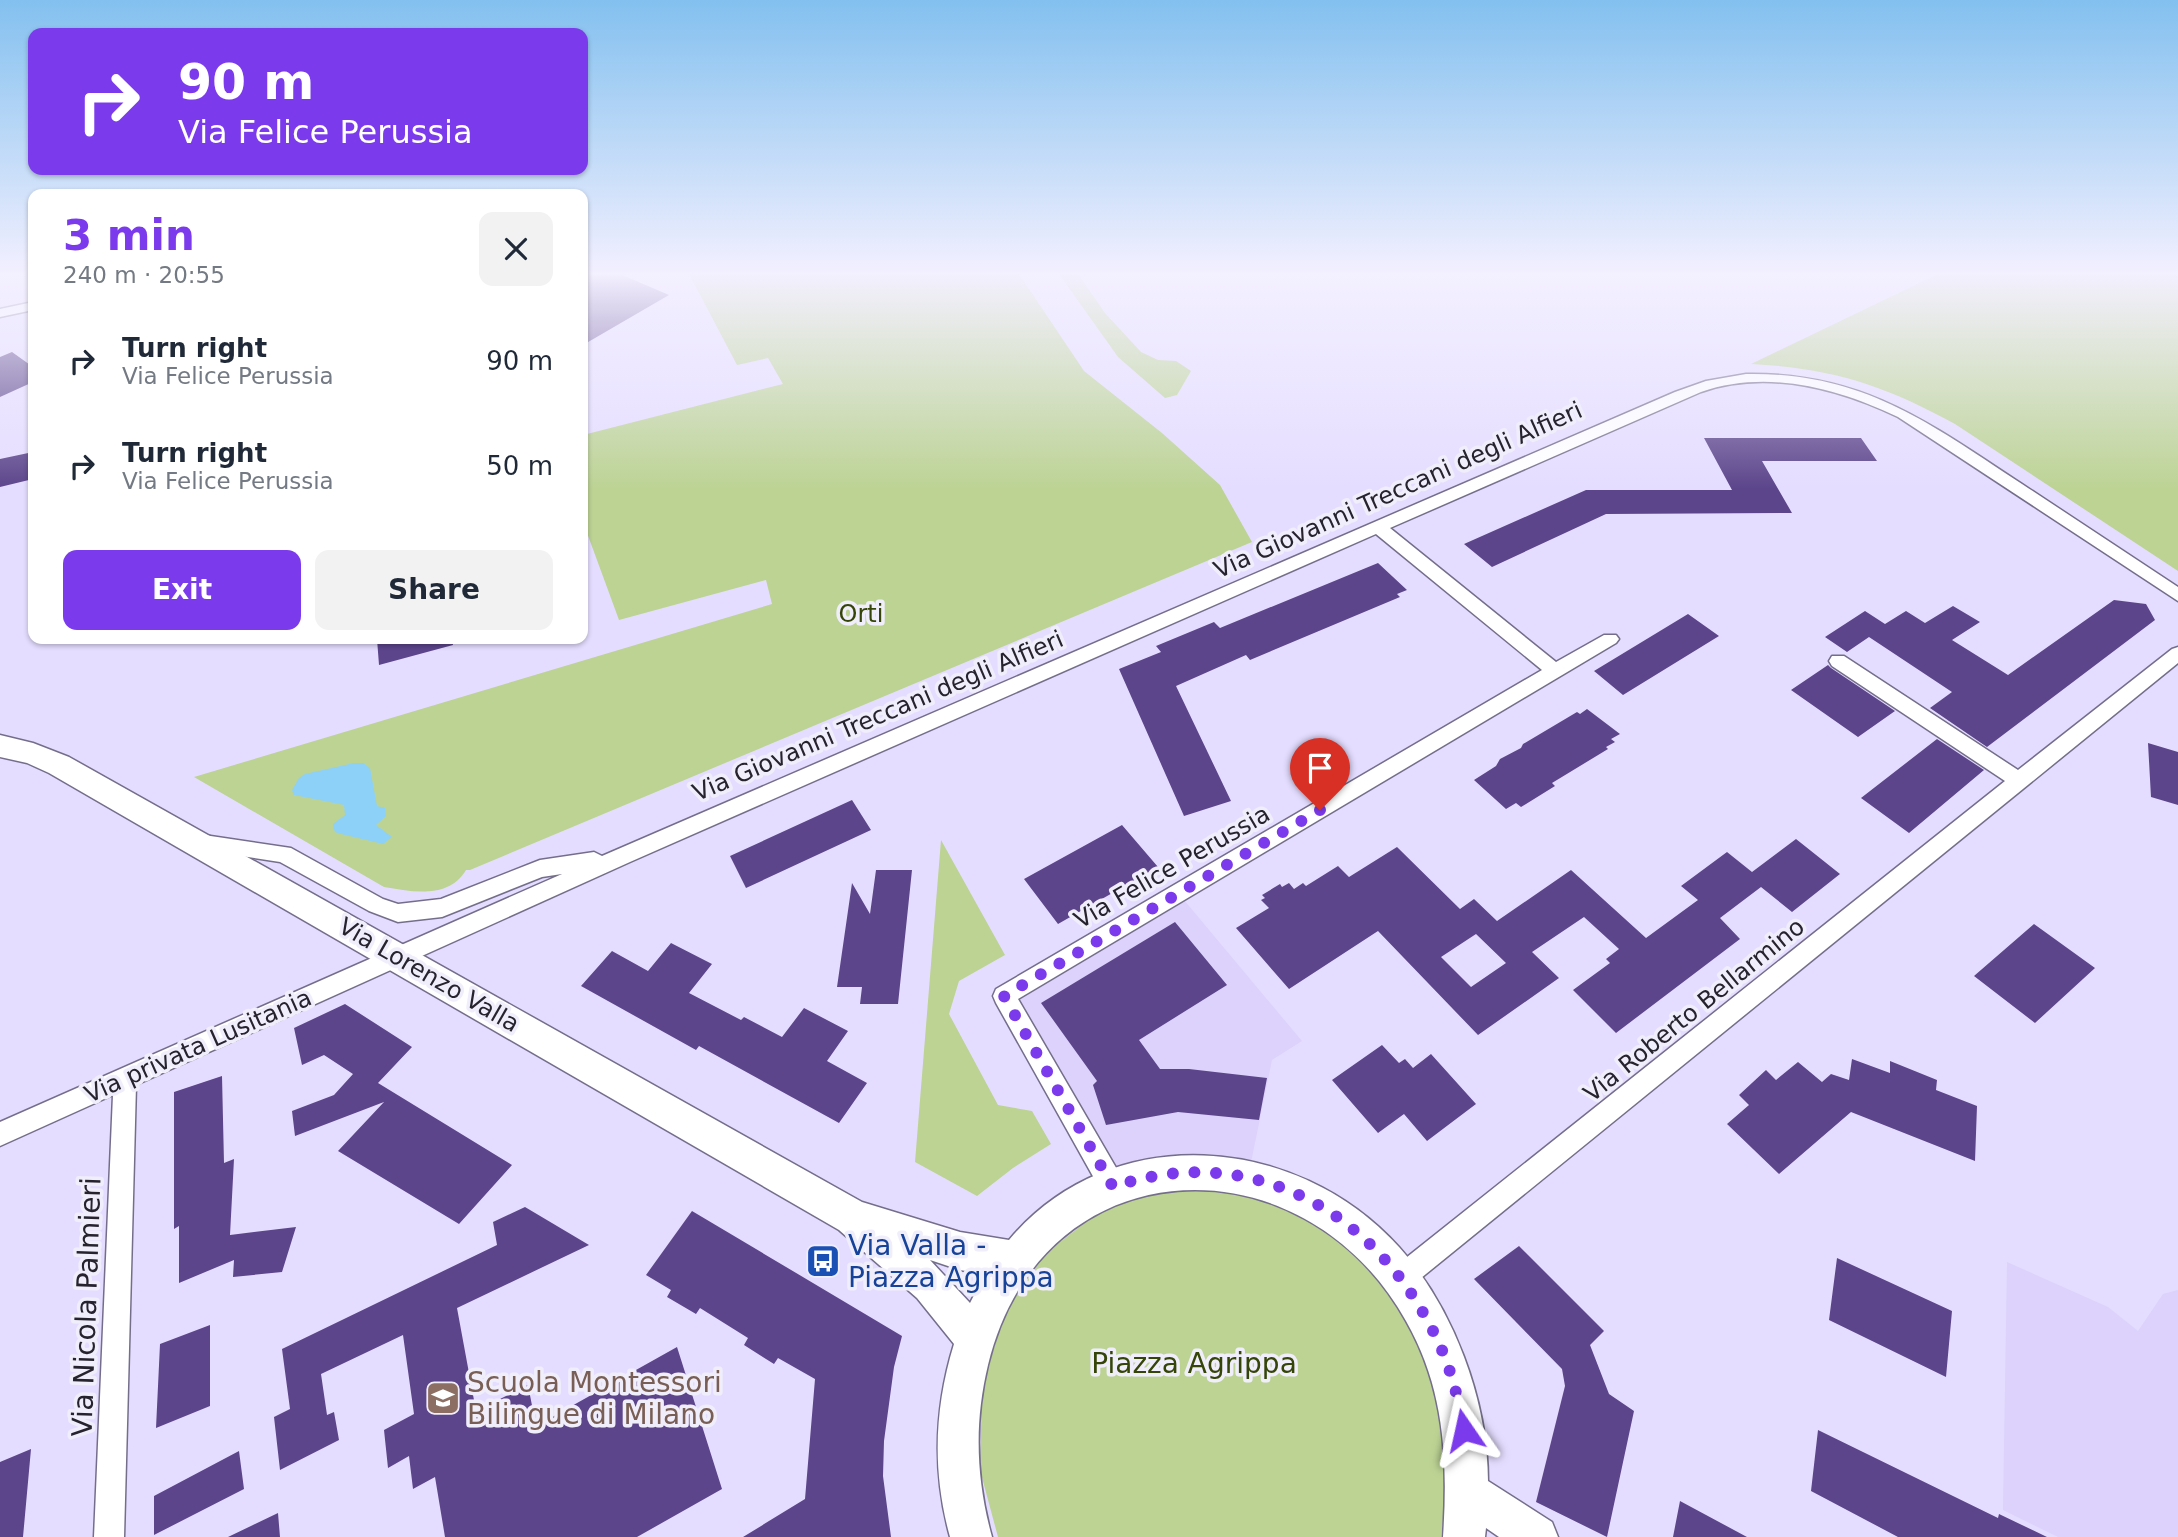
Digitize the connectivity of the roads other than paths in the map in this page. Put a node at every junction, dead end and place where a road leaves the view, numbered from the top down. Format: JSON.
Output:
{"nodes":[{"id":1,"x":1378,"y":527,"type":"junction"},
{"id":2,"x":2178,"y":595,"type":"edge"},
{"id":3,"x":1610,"y":639,"type":"dead end"},
{"id":4,"x":2178,"y":653,"type":"edge"},
{"id":5,"x":1838,"y":660,"type":"dead end"},
{"id":6,"x":1555,"y":671,"type":"junction"},
{"id":7,"x":0,"y":747,"type":"edge"},
{"id":8,"x":2021,"y":782,"type":"junction"},
{"id":9,"x":193,"y":841,"type":"junction"},
{"id":10,"x":623,"y":856,"type":"junction"},
{"id":11,"x":396,"y":957,"type":"junction"},
{"id":12,"x":125,"y":1079,"type":"junction"},
{"id":13,"x":0,"y":1134,"type":"edge"},
{"id":14,"x":1113,"y":1187,"type":"junction"},
{"id":15,"x":852,"y":1217,"type":"junction"},
{"id":16,"x":1016,"y":1260,"type":"junction"},
{"id":17,"x":1401,"y":1278,"type":"junction"},
{"id":18,"x":974,"y":1338,"type":"junction"},
{"id":19,"x":961,"y":1490,"type":"junction"},
{"id":20,"x":1467,"y":1492,"type":"junction"},
{"id":21,"x":109,"y":1537,"type":"edge"},
{"id":22,"x":954,"y":1537,"type":"edge"},
{"id":23,"x":971,"y":1537,"type":"edge"},
{"id":24,"x":1464,"y":1537,"type":"edge"},
{"id":25,"x":1537,"y":1537,"type":"edge"}],
"edges":[{"from":1,"to":2,"type":"street","name":"Via Giovanni Treccani degli Alfieri"},
{"from":1,"to":6,"type":"street"},
{"from":1,"to":10,"type":"street","name":"Via Giovanni Treccani degli Alfieri"},
{"from":3,"to":6,"type":"street","name":"Via Felice Perussia"},
{"from":4,"to":8,"type":"street","name":"Via Roberto Bellarmino"},
{"from":5,"to":8,"type":"street"},
{"from":6,"to":14,"type":"street","name":"Via Felice Perussia"},
{"from":7,"to":9,"type":"main road","name":"Via Lorenzo Valla"},
{"from":8,"to":17,"type":"street","name":"Via Roberto Bellarmino"},
{"from":9,"to":10,"type":"street","name":"Via Giovanni Treccani degli Alfieri"},
{"from":9,"to":11,"type":"main road","name":"Via Lorenzo Valla"},
{"from":10,"to":11,"type":"street","name":"Via Giovanni Treccani degli Alfieri"},
{"from":11,"to":12,"type":"street","name":"Via privata Lusitania"},
{"from":11,"to":15,"type":"main road","name":"Via Lorenzo Valla"},
{"from":12,"to":13,"type":"street","name":"Via privata Lusitania"},
{"from":12,"to":21,"type":"street","name":"Via Nicola Palmieri"},
{"from":14,"to":16,"type":"main road"},
{"from":14,"to":17,"type":"main road"},
{"from":15,"to":16,"type":"main road","name":"Via Lorenzo Valla"},
{"from":15,"to":18,"type":"main road","name":"Via Lorenzo Valla"},
{"from":16,"to":18,"type":"main road"},
{"from":17,"to":20,"type":"main road"},
{"from":18,"to":19,"type":"main road"},
{"from":19,"to":22,"type":"street"},
{"from":19,"to":23,"type":"main road"},
{"from":20,"to":24,"type":"main road"},
{"from":20,"to":25,"type":"main road"}]}
